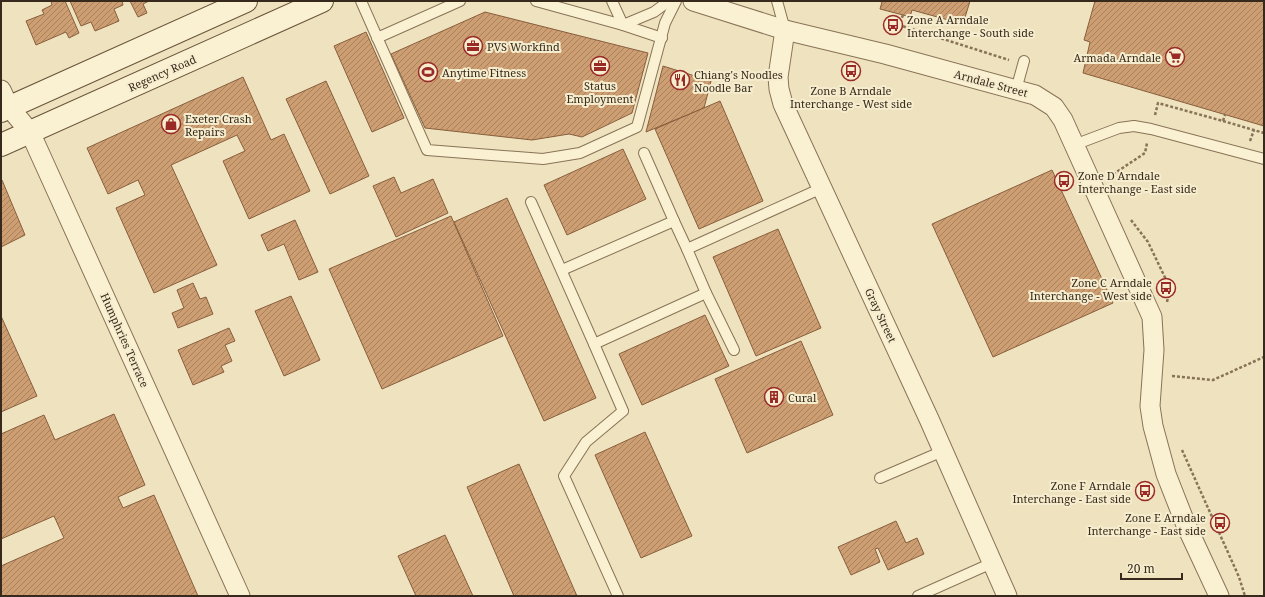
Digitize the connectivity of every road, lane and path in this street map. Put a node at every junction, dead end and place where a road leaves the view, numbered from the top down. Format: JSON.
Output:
{"nodes":[{"id":1,"x":246,"y":1,"type":"edge"},
{"id":2,"x":322,"y":1,"type":"edge"},
{"id":3,"x":361,"y":1,"type":"edge"},
{"id":4,"x":460,"y":1,"type":"edge"},
{"id":5,"x":536,"y":1,"type":"edge"},
{"id":6,"x":612,"y":1,"type":"edge"},
{"id":7,"x":669,"y":1,"type":"edge"},
{"id":8,"x":676,"y":1,"type":"edge"},
{"id":9,"x":693,"y":1,"type":"edge"},
{"id":10,"x":777,"y":1,"type":"edge"},
{"id":11,"x":903,"y":15,"type":"dead end"},
{"id":12,"x":623,"y":25,"type":"junction"},
{"id":13,"x":786,"y":30,"type":"junction"},
{"id":14,"x":377,"y":38,"type":"junction"},
{"id":15,"x":662,"y":38,"type":"junction"},
{"id":16,"x":1023,"y":63,"type":"joint"},
{"id":17,"x":1016,"y":90,"type":"junction"},
{"id":18,"x":4,"y":103,"type":"edge"},
{"id":19,"x":1225,"y":115,"type":"dead end"},
{"id":20,"x":1223,"y":121,"type":"junction"},
{"id":21,"x":1151,"y":129,"type":"junction"},
{"id":22,"x":30,"y":132,"type":"junction"},
{"id":23,"x":1264,"y":133,"type":"edge"},
{"id":24,"x":1,"y":145,"type":"edge"},
{"id":25,"x":1074,"y":145,"type":"junction"},
{"id":26,"x":644,"y":153,"type":"dead end"},
{"id":27,"x":1264,"y":159,"type":"edge"},
{"id":28,"x":822,"y":188,"type":"junction"},
{"id":29,"x":531,"y":202,"type":"dead end"},
{"id":30,"x":674,"y":221,"type":"junction"},
{"id":31,"x":687,"y":249,"type":"junction"},
{"id":32,"x":562,"y":270,"type":"junction"},
{"id":33,"x":706,"y":293,"type":"junction"},
{"id":34,"x":594,"y":344,"type":"junction"},
{"id":35,"x":734,"y":350,"type":"dead end"},
{"id":36,"x":1264,"y":357,"type":"edge"},
{"id":37,"x":1152,"y":374,"type":"junction"},
{"id":38,"x":943,"y":451,"type":"junction"},
{"id":39,"x":880,"y":478,"type":"dead end"},
{"id":40,"x":992,"y":563,"type":"junction"},
{"id":41,"x":1217,"y":592,"type":"edge"},
{"id":42,"x":240,"y":596,"type":"edge"},
{"id":43,"x":618,"y":596,"type":"edge"},
{"id":44,"x":918,"y":596,"type":"edge"},
{"id":45,"x":1007,"y":596,"type":"edge"}],
"edges":[{"from":1,"to":18,"type":"main road"},
{"from":2,"to":22,"type":"main road","name":"Regency Road"},
{"from":3,"to":14,"type":"lane"},
{"from":4,"to":14,"type":"lane"},
{"from":5,"to":12,"type":"lane"},
{"from":6,"to":12,"type":"lane"},
{"from":7,"to":12,"type":"lane"},
{"from":8,"to":15,"type":"lane"},
{"from":9,"to":13,"type":"street","name":"Arndale Street"},
{"from":10,"to":13,"type":"lane"},
{"from":11,"to":16,"type":"path"},
{"from":12,"to":15,"type":"lane"},
{"from":13,"to":17,"type":"street","name":"Arndale Street"},
{"from":13,"to":28,"type":"street","name":"Gray Street"},
{"from":14,"to":15,"type":"lane"},
{"from":16,"to":17,"type":"lane"},
{"from":17,"to":25,"type":"street","name":"Arndale Street"},
{"from":18,"to":22,"type":"street","name":"Humphries Terrace"},
{"from":19,"to":20,"type":"path"},
{"from":20,"to":21,"type":"path"},
{"from":20,"to":23,"type":"path"},
{"from":21,"to":25,"type":"lane"},
{"from":21,"to":27,"type":"lane"},
{"from":22,"to":24,"type":"main road","name":"Regency Road"},
{"from":22,"to":42,"type":"street","name":"Humphries Terrace"},
{"from":25,"to":37,"type":"street","name":"Arndale Street"},
{"from":26,"to":30,"type":"lane"},
{"from":28,"to":31,"type":"lane"},
{"from":28,"to":38,"type":"street","name":"Gray Street"},
{"from":29,"to":32,"type":"lane"},
{"from":30,"to":31,"type":"lane"},
{"from":30,"to":32,"type":"lane"},
{"from":31,"to":33,"type":"lane"},
{"from":32,"to":34,"type":"lane"},
{"from":33,"to":34,"type":"lane"},
{"from":33,"to":35,"type":"lane"},
{"from":34,"to":43,"type":"lane"},
{"from":36,"to":37,"type":"path"},
{"from":37,"to":41,"type":"street","name":"Arndale Street"},
{"from":38,"to":39,"type":"lane"},
{"from":38,"to":40,"type":"street","name":"Gray Street"},
{"from":40,"to":44,"type":"lane"},
{"from":40,"to":45,"type":"street","name":"Gray Street"}]}
